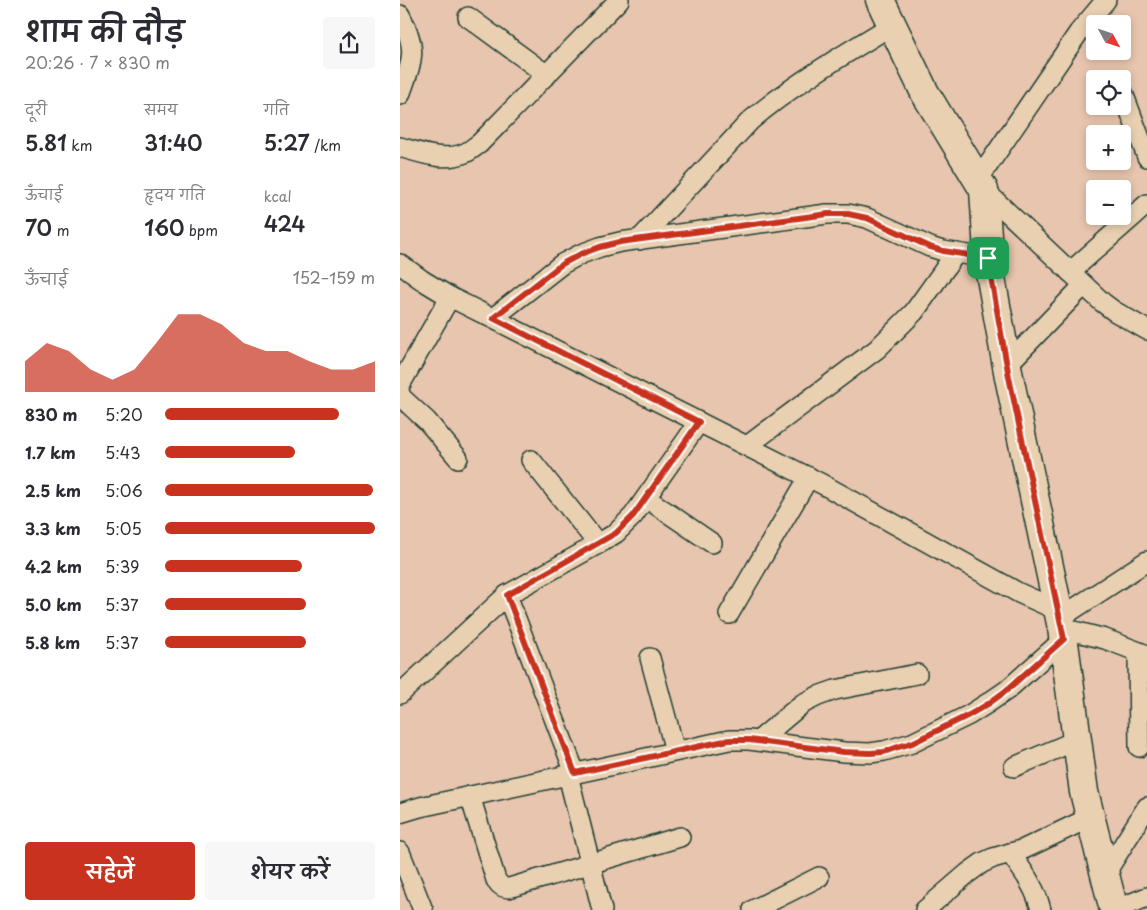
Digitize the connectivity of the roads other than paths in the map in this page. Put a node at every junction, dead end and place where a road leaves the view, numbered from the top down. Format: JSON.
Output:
{"nodes":[{"id":1,"x":619,"y":0,"type":"edge"},
{"id":2,"x":880,"y":0,"type":"edge"},
{"id":3,"x":1106,"y":0,"type":"edge"},
{"id":4,"x":400,"y":14,"type":"edge"},
{"id":5,"x":468,"y":17,"type":"dead end"},
{"id":6,"x":892,"y":25,"type":"junction"},
{"id":7,"x":547,"y":75,"type":"junction"},
{"id":8,"x":400,"y":95,"type":"edge"},
{"id":9,"x":1131,"y":114,"type":"edge"},
{"id":10,"x":400,"y":147,"type":"edge"},
{"id":11,"x":1147,"y":157,"type":"edge"},
{"id":12,"x":981,"y":185,"type":"junction"},
{"id":13,"x":1147,"y":204,"type":"edge"},
{"id":14,"x":639,"y":240,"type":"junction"},
{"id":15,"x":956,"y":253,"type":"junction"},
{"id":16,"x":988,"y":258,"type":"junction"},
{"id":17,"x":400,"y":264,"type":"edge"},
{"id":18,"x":1070,"y":272,"type":"junction"},
{"id":19,"x":1084,"y":285,"type":"junction"},
{"id":20,"x":450,"y":297,"type":"junction"},
{"id":21,"x":493,"y":318,"type":"junction"},
{"id":22,"x":1147,"y":330,"type":"edge"},
{"id":23,"x":1007,"y":365,"type":"junction"},
{"id":24,"x":400,"y":384,"type":"edge"},
{"id":25,"x":400,"y":394,"type":"edge"},
{"id":26,"x":699,"y":422,"type":"junction"},
{"id":27,"x":747,"y":446,"type":"junction"},
{"id":28,"x":458,"y":458,"type":"dead end"},
{"id":29,"x":531,"y":460,"type":"dead end"},
{"id":30,"x":808,"y":477,"type":"junction"},
{"id":31,"x":646,"y":498,"type":"junction"},
{"id":32,"x":712,"y":543,"type":"dead end"},
{"id":33,"x":598,"y":544,"type":"junction"},
{"id":34,"x":1147,"y":561,"type":"edge"},
{"id":35,"x":507,"y":595,"type":"junction"},
{"id":36,"x":729,"y":614,"type":"dead end"},
{"id":37,"x":1061,"y":624,"type":"junction"},
{"id":38,"x":1142,"y":653,"type":"edge"},
{"id":39,"x":650,"y":658,"type":"dead end"},
{"id":40,"x":917,"y":674,"type":"dead end"},
{"id":41,"x":400,"y":694,"type":"edge"},
{"id":42,"x":1077,"y":740,"type":"junction"},
{"id":43,"x":758,"y":741,"type":"junction"},
{"id":44,"x":1139,"y":747,"type":"dead end"},
{"id":45,"x":675,"y":751,"type":"junction"},
{"id":46,"x":1014,"y":767,"type":"dead end"},
{"id":47,"x":572,"y":774,"type":"junction"},
{"id":48,"x":470,"y":796,"type":"junction"},
{"id":49,"x":1147,"y":807,"type":"edge"},
{"id":50,"x":400,"y":812,"type":"edge"},
{"id":51,"x":1090,"y":817,"type":"junction"},
{"id":52,"x":680,"y":837,"type":"dead end"},
{"id":53,"x":400,"y":852,"type":"edge"},
{"id":54,"x":1010,"y":853,"type":"junction"},
{"id":55,"x":591,"y":865,"type":"junction"},
{"id":56,"x":1105,"y":874,"type":"junction"},
{"id":57,"x":819,"y":877,"type":"dead end"},
{"id":58,"x":1147,"y":897,"type":"edge"},
{"id":59,"x":942,"y":903,"type":"edge"},
{"id":60,"x":423,"y":910,"type":"edge"},
{"id":61,"x":602,"y":910,"type":"edge"},
{"id":62,"x":753,"y":910,"type":"edge"},
{"id":63,"x":925,"y":910,"type":"edge"},
{"id":64,"x":1041,"y":910,"type":"edge"},
{"id":65,"x":1114,"y":910,"type":"edge"}],
"edges":[{"from":1,"to":7,"type":"street"},
{"from":2,"to":6,"type":"main road"},
{"from":3,"to":12,"type":"street"},
{"from":4,"to":8,"type":"street"},
{"from":5,"to":7,"type":"street"},
{"from":6,"to":12,"type":"main road"},
{"from":6,"to":14,"type":"street"},
{"from":7,"to":10,"type":"street"},
{"from":9,"to":11,"type":"street"},
{"from":12,"to":16,"type":"main road"},
{"from":12,"to":18,"type":"street"},
{"from":13,"to":18,"type":"street"},
{"from":14,"to":15,"type":"street"},
{"from":14,"to":21,"type":"street"},
{"from":15,"to":16,"type":"street"},
{"from":15,"to":27,"type":"street"},
{"from":16,"to":23,"type":"main road"},
{"from":17,"to":20,"type":"street"},
{"from":18,"to":19,"type":"street"},
{"from":19,"to":22,"type":"street"},
{"from":19,"to":23,"type":"street"},
{"from":20,"to":21,"type":"street"},
{"from":20,"to":24,"type":"street"},
{"from":21,"to":26,"type":"street"},
{"from":23,"to":37,"type":"main road"},
{"from":25,"to":28,"type":"street"},
{"from":26,"to":27,"type":"street"},
{"from":26,"to":31,"type":"street"},
{"from":27,"to":30,"type":"street"},
{"from":29,"to":33,"type":"street"},
{"from":30,"to":36,"type":"street"},
{"from":30,"to":37,"type":"street"},
{"from":31,"to":32,"type":"street"},
{"from":31,"to":33,"type":"street"},
{"from":33,"to":35,"type":"street"},
{"from":34,"to":37,"type":"street"},
{"from":35,"to":41,"type":"street"},
{"from":35,"to":47,"type":"street"},
{"from":37,"to":38,"type":"street"},
{"from":37,"to":42,"type":"main road"},
{"from":37,"to":43,"type":"street"},
{"from":38,"to":44,"type":"street"},
{"from":39,"to":45,"type":"street"},
{"from":40,"to":43,"type":"street"},
{"from":42,"to":46,"type":"street"},
{"from":42,"to":51,"type":"main road"},
{"from":43,"to":45,"type":"street"},
{"from":45,"to":47,"type":"street"},
{"from":47,"to":48,"type":"street"},
{"from":47,"to":55,"type":"street"},
{"from":48,"to":50,"type":"street"},
{"from":48,"to":55,"type":"street"},
{"from":49,"to":56,"type":"street"},
{"from":51,"to":54,"type":"street"},
{"from":51,"to":56,"type":"main road"},
{"from":52,"to":55,"type":"street"},
{"from":53,"to":60,"type":"street"},
{"from":54,"to":59,"type":"street"},
{"from":54,"to":64,"type":"street"},
{"from":55,"to":61,"type":"street"},
{"from":56,"to":65,"type":"main road"},
{"from":57,"to":62,"type":"street"},
{"from":58,"to":65,"type":"street"},
{"from":59,"to":63,"type":"street"}]}
